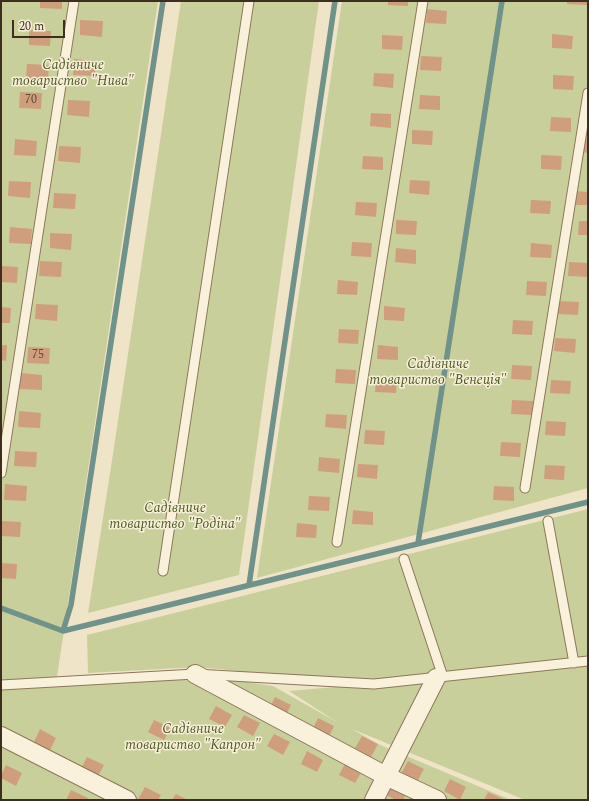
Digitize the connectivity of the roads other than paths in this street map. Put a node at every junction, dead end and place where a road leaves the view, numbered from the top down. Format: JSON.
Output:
{"nodes":[{"id":1,"x":74,"y":1,"type":"edge"},
{"id":2,"x":249,"y":1,"type":"edge"},
{"id":3,"x":423,"y":1,"type":"edge"},
{"id":4,"x":588,"y":94,"type":"edge"},
{"id":5,"x":1,"y":473,"type":"edge"},
{"id":6,"x":525,"y":488,"type":"dead end"},
{"id":7,"x":548,"y":521,"type":"dead end"},
{"id":8,"x":337,"y":542,"type":"dead end"},
{"id":9,"x":404,"y":559,"type":"dead end"},
{"id":10,"x":163,"y":571,"type":"dead end"},
{"id":11,"x":588,"y":661,"type":"edge"},
{"id":12,"x":574,"y":663,"type":"junction"},
{"id":13,"x":195,"y":674,"type":"junction"},
{"id":14,"x":440,"y":678,"type":"junction"},
{"id":15,"x":1,"y":685,"type":"edge"},
{"id":16,"x":1,"y":736,"type":"edge"},
{"id":17,"x":386,"y":776,"type":"junction"},
{"id":18,"x":127,"y":800,"type":"edge"},
{"id":19,"x":374,"y":800,"type":"edge"},
{"id":20,"x":437,"y":800,"type":"edge"}],
"edges":[{"from":1,"to":5,"type":"lane"},
{"from":2,"to":10,"type":"lane"},
{"from":3,"to":8,"type":"lane"},
{"from":4,"to":6,"type":"lane"},
{"from":7,"to":12,"type":"lane"},
{"from":9,"to":14,"type":"lane"},
{"from":11,"to":12,"type":"lane"},
{"from":12,"to":14,"type":"lane"},
{"from":13,"to":14,"type":"lane"},
{"from":13,"to":15,"type":"lane"},
{"from":13,"to":17,"type":"street"},
{"from":14,"to":17,"type":"street"},
{"from":16,"to":18,"type":"street"},
{"from":17,"to":19,"type":"street"},
{"from":17,"to":20,"type":"street"}]}
